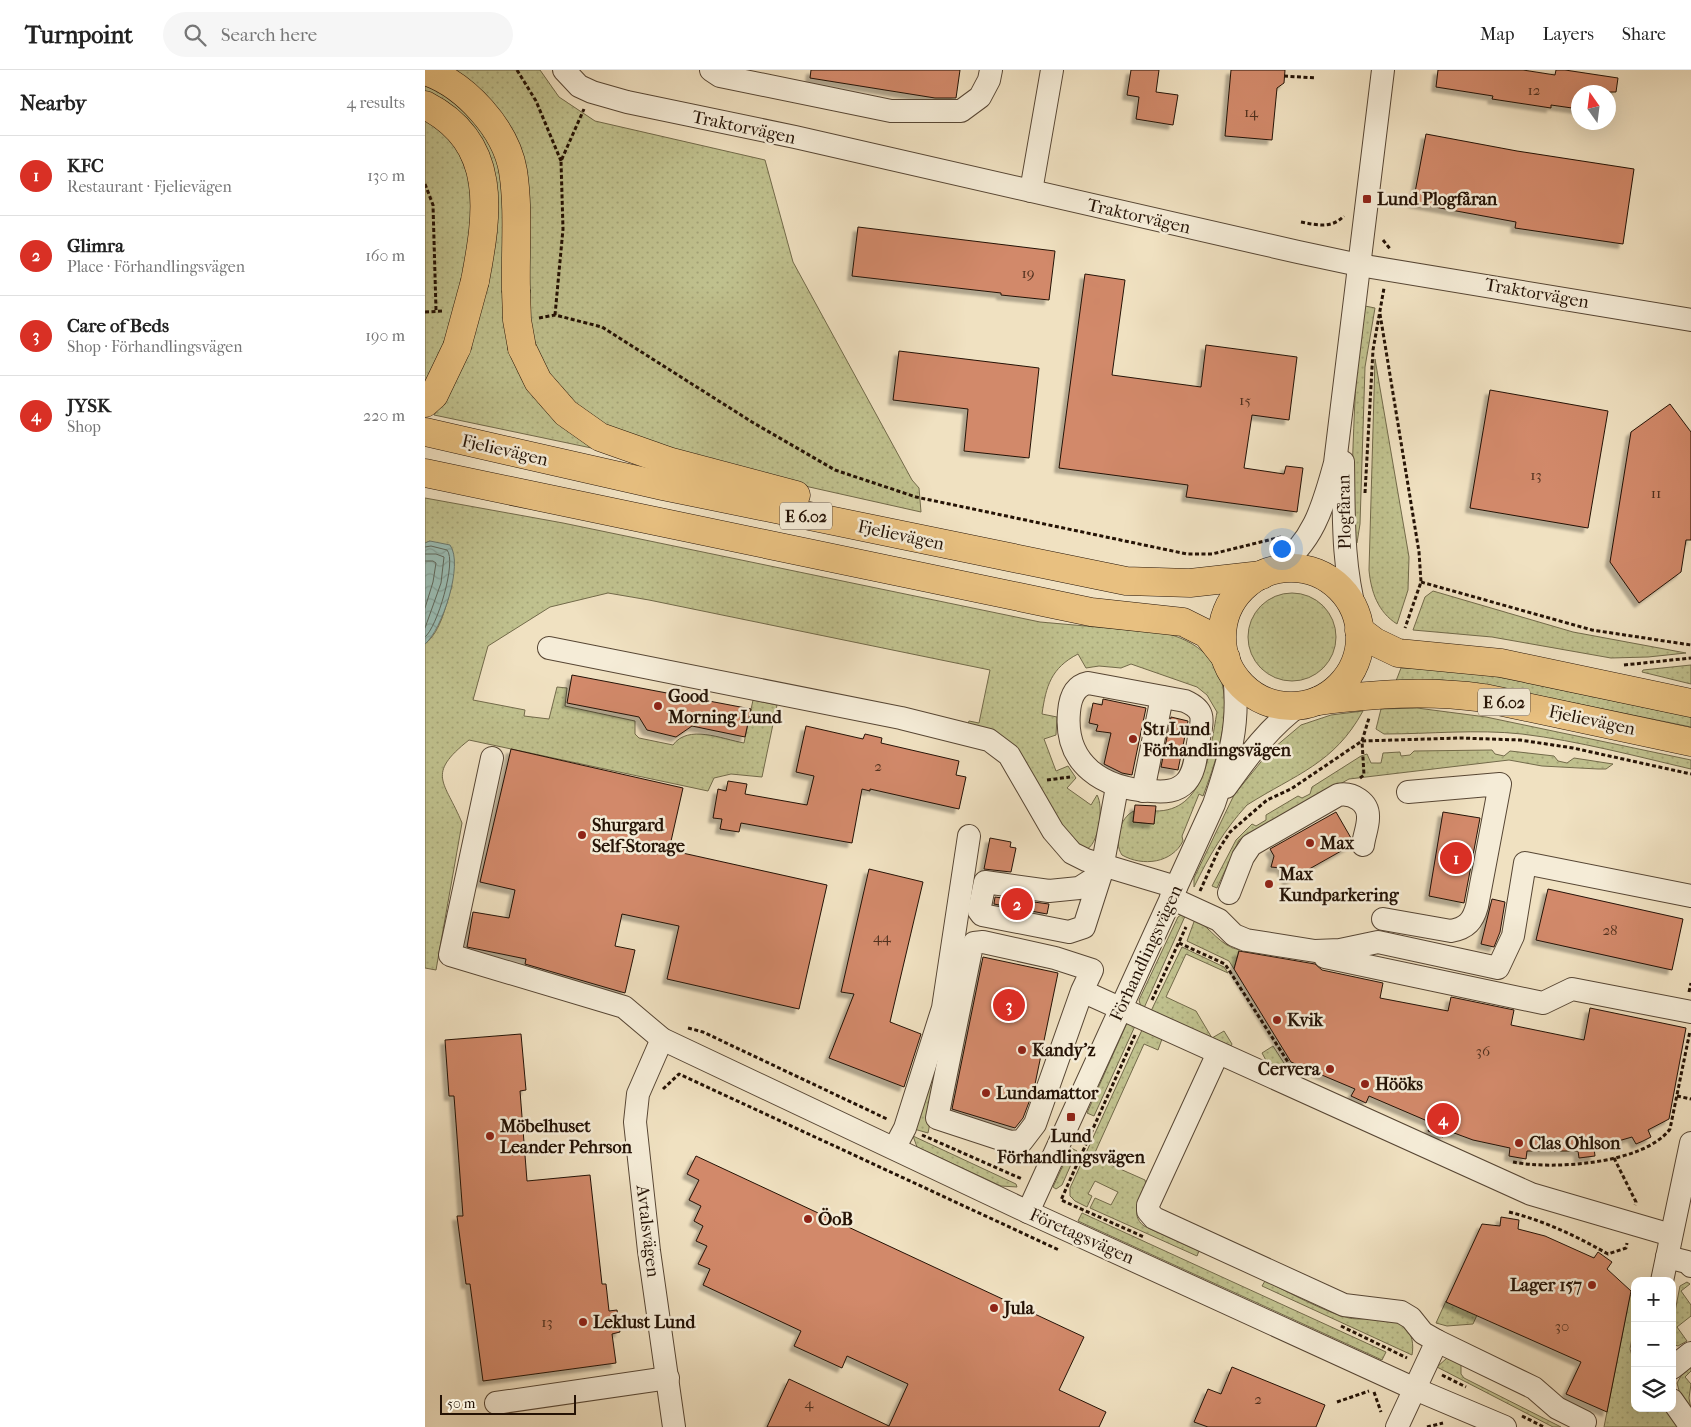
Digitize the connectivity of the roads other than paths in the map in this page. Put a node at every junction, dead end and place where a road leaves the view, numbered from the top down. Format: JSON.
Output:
{"nodes":[{"id":1,"x":564,"y":70,"type":"edge"},
{"id":2,"x":711,"y":70,"type":"edge"},
{"id":3,"x":991,"y":70,"type":"edge"},
{"id":4,"x":1052,"y":70,"type":"edge"},
{"id":5,"x":1383,"y":70,"type":"edge"},
{"id":6,"x":425,"y":71,"type":"edge"},
{"id":7,"x":771,"y":79,"type":"edge"},
{"id":8,"x":425,"y":105,"type":"edge"},
{"id":9,"x":1031,"y":191,"type":"junction"},
{"id":10,"x":1359,"y":265,"type":"junction"},
{"id":11,"x":1691,"y":320,"type":"edge"},
{"id":12,"x":425,"y":403,"type":"edge"},
{"id":13,"x":1343,"y":408,"type":"junction"},
{"id":14,"x":425,"y":432,"type":"edge"},
{"id":15,"x":425,"y":473,"type":"edge"},
{"id":16,"x":1015,"y":560,"type":"junction"},
{"id":17,"x":1268,"y":572,"type":"junction"},
{"id":18,"x":1358,"y":622,"type":"junction"},
{"id":19,"x":549,"y":648,"type":"dead end"},
{"id":20,"x":1230,"y":666,"type":"junction"},
{"id":21,"x":1162,"y":697,"type":"junction"},
{"id":22,"x":1308,"y":703,"type":"junction"},
{"id":23,"x":1691,"y":703,"type":"edge"},
{"id":24,"x":1691,"y":742,"type":"edge"},
{"id":25,"x":492,"y":758,"type":"dead end"},
{"id":26,"x":1117,"y":787,"type":"junction"},
{"id":27,"x":1143,"y":791,"type":"junction"},
{"id":28,"x":1408,"y":792,"type":"dead end"},
{"id":29,"x":1214,"y":804,"type":"junction"},
{"id":30,"x":969,"y":836,"type":"dead end"},
{"id":31,"x":1363,"y":845,"type":"dead end"},
{"id":32,"x":1102,"y":869,"type":"junction"},
{"id":33,"x":1173,"y":893,"type":"junction"},
{"id":34,"x":1229,"y":893,"type":"dead end"},
{"id":35,"x":1691,"y":896,"type":"edge"},
{"id":36,"x":1383,"y":919,"type":"dead end"},
{"id":37,"x":1315,"y":951,"type":"junction"},
{"id":38,"x":1082,"y":991,"type":"junction"},
{"id":39,"x":1121,"y":1008,"type":"junction"},
{"id":40,"x":1690,"y":1019,"type":"edge"},
{"id":41,"x":662,"y":1039,"type":"junction"},
{"id":42,"x":1218,"y":1053,"type":"junction"},
{"id":43,"x":900,"y":1138,"type":"junction"},
{"id":44,"x":1691,"y":1143,"type":"edge"},
{"id":45,"x":1028,"y":1212,"type":"junction"},
{"id":46,"x":1671,"y":1235,"type":"junction"},
{"id":47,"x":1667,"y":1257,"type":"junction"},
{"id":48,"x":1691,"y":1266,"type":"edge"},
{"id":49,"x":1663,"y":1277,"type":"edge"},
{"id":50,"x":1437,"y":1341,"type":"junction"},
{"id":51,"x":1691,"y":1353,"type":"edge"},
{"id":52,"x":1673,"y":1367,"type":"edge"},
{"id":53,"x":668,"y":1378,"type":"junction"},
{"id":54,"x":1415,"y":1388,"type":"junction"},
{"id":55,"x":496,"y":1403,"type":"dead end"},
{"id":56,"x":1676,"y":1405,"type":"edge"},
{"id":57,"x":1512,"y":1420,"type":"edge"},
{"id":58,"x":1690,"y":1424,"type":"edge"},
{"id":59,"x":674,"y":1427,"type":"edge"},
{"id":60,"x":1397,"y":1427,"type":"edge"},
{"id":61,"x":1583,"y":1427,"type":"edge"}],
"edges":[{"from":1,"to":9,"type":"street","name":"Traktorvägen"},
{"from":2,"to":7,"type":"street"},
{"from":3,"to":7,"type":"street"},
{"from":4,"to":9,"type":"street"},
{"from":5,"to":10,"type":"street","name":"Plogfåran"},
{"from":6,"to":16,"type":"main road","bridge":true},
{"from":8,"to":12,"type":"main road","bridge":true},
{"from":9,"to":10,"type":"street","name":"Traktorvägen"},
{"from":10,"to":11,"type":"street","name":"Traktorvägen"},
{"from":10,"to":13,"type":"street","name":"Plogfåran"},
{"from":13,"to":17,"type":"street","name":"Plogfåran"},
{"from":13,"to":18,"type":"street","name":"Plogfåran"},
{"from":14,"to":16,"type":"main road","name":"Fjelievägen","number":"E 6.02"},
{"from":15,"to":20,"type":"main road","name":"Fjelievägen","number":"E 6.02"},
{"from":16,"to":17,"type":"main road","name":"Fjelievägen","number":"E 6.02"},
{"from":17,"to":18,"type":"main road","name":"Fjelievägen"},
{"from":17,"to":20,"type":"main road"},
{"from":18,"to":22,"type":"main road"},
{"from":18,"to":23,"type":"main road","name":"Fjelievägen","number":"E 6.02"},
{"from":19,"to":32,"type":"street"},
{"from":20,"to":22,"type":"main road","name":"Fjelievägen"},
{"from":20,"to":29,"type":"street","name":"Förhandlingsvägen"},
{"from":21,"to":26,"type":"street"},
{"from":21,"to":27,"type":"street"},
{"from":21,"to":27,"type":"street"},
{"from":22,"to":24,"type":"main road","name":"Fjelievägen","number":"E 6.02"},
{"from":22,"to":29,"type":"street","name":"Förhandlingsvägen"},
{"from":25,"to":41,"type":"street","name":"Företagsvägen"},
{"from":26,"to":27,"type":"street"},
{"from":26,"to":32,"type":"street"},
{"from":28,"to":36,"type":"street"},
{"from":29,"to":33,"type":"street","name":"Förhandlingsvägen"},
{"from":30,"to":43,"type":"street"},
{"from":31,"to":34,"type":"street"},
{"from":32,"to":32,"type":"street"},
{"from":32,"to":33,"type":"street"},
{"from":33,"to":37,"type":"street"},
{"from":33,"to":39,"type":"street","name":"Förhandlingsvägen"},
{"from":35,"to":37,"type":"street"},
{"from":37,"to":40,"type":"street"},
{"from":38,"to":38,"type":"street"},
{"from":38,"to":39,"type":"street"},
{"from":39,"to":42,"type":"street"},
{"from":39,"to":45,"type":"street","name":"Förhandlingsvägen"},
{"from":41,"to":43,"type":"street","name":"Företagsvägen"},
{"from":41,"to":53,"type":"street","name":"Avtalsvägen"},
{"from":42,"to":46,"type":"street"},
{"from":42,"to":50,"type":"street"},
{"from":43,"to":45,"type":"street","name":"Företagsvägen"},
{"from":44,"to":46,"type":"street"},
{"from":45,"to":54,"type":"street","name":"Företagsvägen"},
{"from":46,"to":47,"type":"street"},
{"from":47,"to":48,"type":"street"},
{"from":47,"to":49,"type":"street"},
{"from":50,"to":54,"type":"street"},
{"from":50,"to":61,"type":"street"},
{"from":51,"to":52,"type":"street"},
{"from":53,"to":55,"type":"street"},
{"from":53,"to":59,"type":"street","name":"Avtalsvägen"},
{"from":54,"to":57,"type":"street","name":"Företagsvägen"},
{"from":54,"to":60,"type":"street"},
{"from":56,"to":58,"type":"street"}]}
